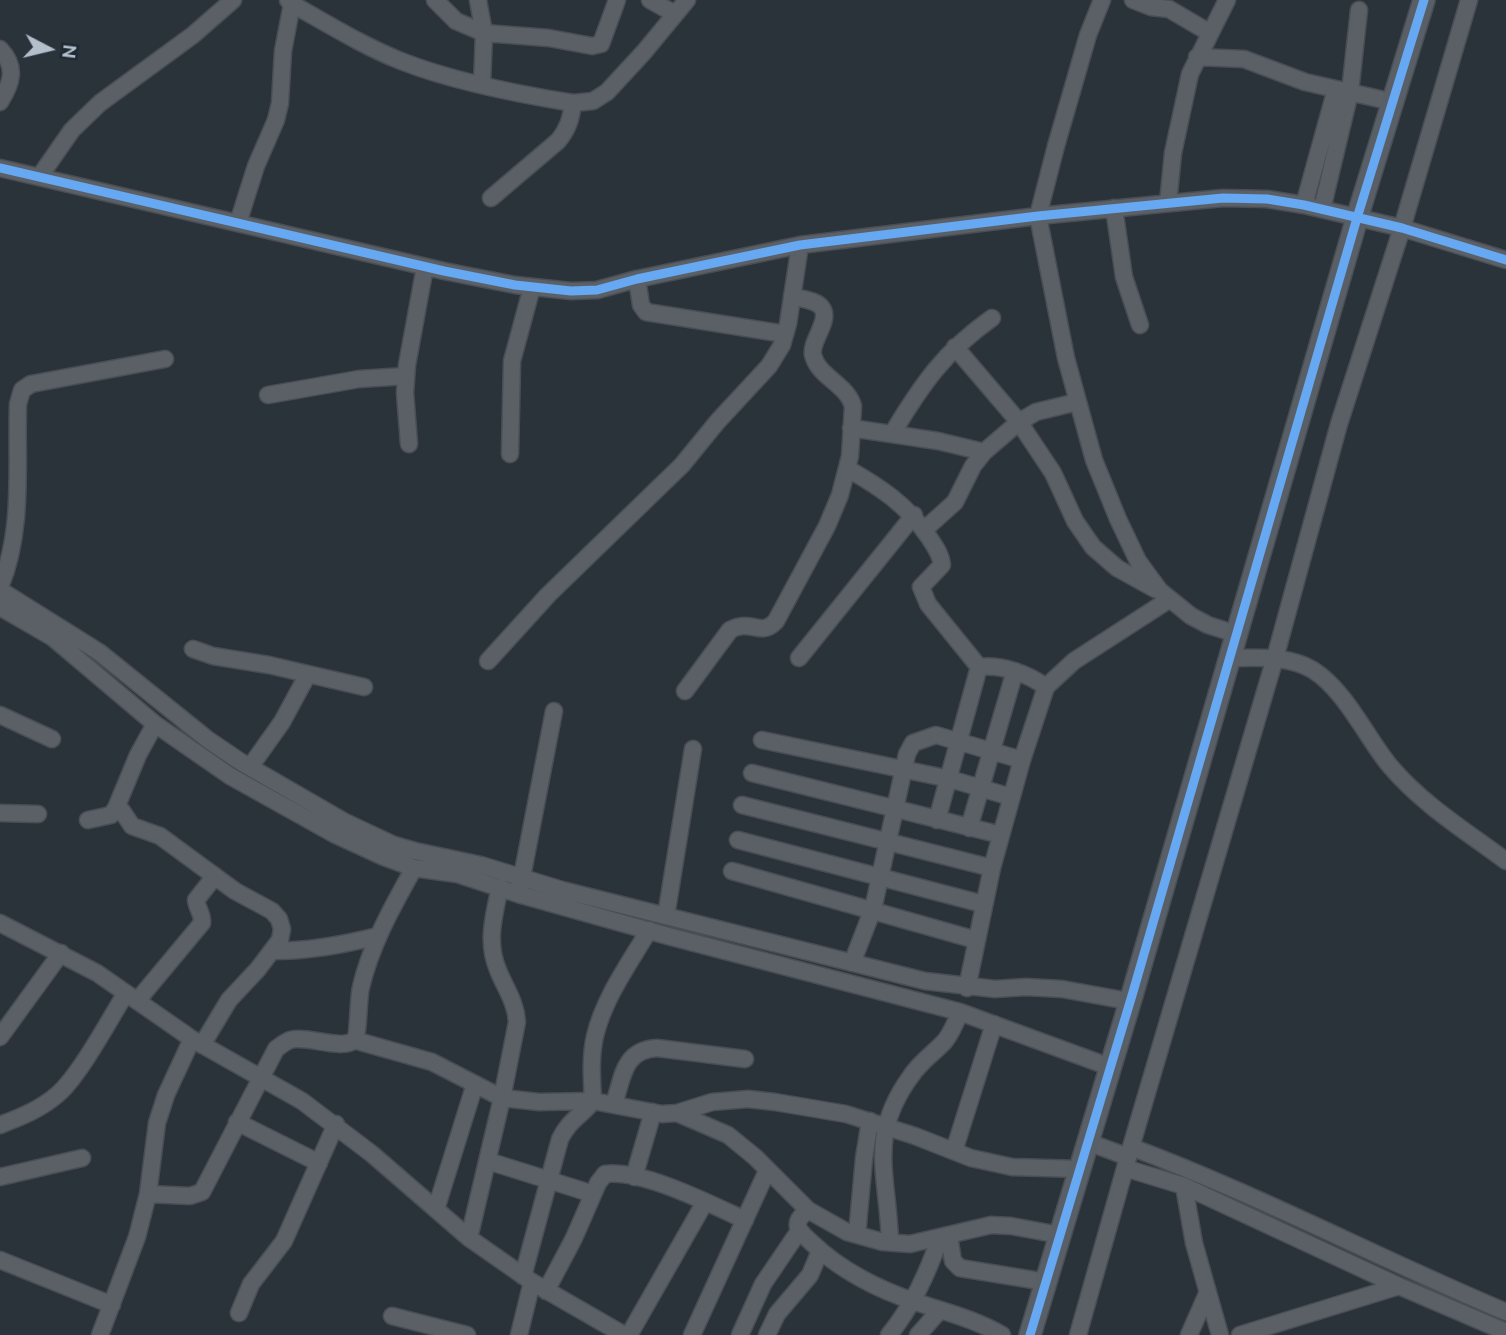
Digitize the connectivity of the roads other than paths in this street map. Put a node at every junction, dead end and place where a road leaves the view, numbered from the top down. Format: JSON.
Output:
{"nodes":[{"id":1,"x":233,"y":0,"type":"edge"},
{"id":2,"x":435,"y":0,"type":"edge"},
{"id":3,"x":478,"y":0,"type":"edge"},
{"id":4,"x":617,"y":0,"type":"edge"},
{"id":5,"x":650,"y":0,"type":"edge"},
{"id":6,"x":687,"y":0,"type":"edge"},
{"id":7,"x":1101,"y":0,"type":"edge"},
{"id":8,"x":1133,"y":0,"type":"edge"},
{"id":9,"x":1227,"y":0,"type":"edge"},
{"id":10,"x":1424,"y":0,"type":"edge"},
{"id":11,"x":1469,"y":0,"type":"edge"},
{"id":12,"x":290,"y":2,"type":"edge"},
{"id":13,"x":1359,"y":10,"type":"dead end"},
{"id":14,"x":675,"y":14,"type":"junction"},
{"id":15,"x":484,"y":33,"type":"junction"},
{"id":16,"x":1210,"y":33,"type":"junction"},
{"id":17,"x":0,"y":49,"type":"edge"},
{"id":18,"x":1197,"y":57,"type":"junction"},
{"id":19,"x":482,"y":84,"type":"junction"},
{"id":20,"x":1343,"y":90,"type":"junction"},
{"id":21,"x":0,"y":102,"type":"edge"},
{"id":22,"x":1393,"y":102,"type":"junction"},
{"id":23,"x":573,"y":103,"type":"junction"},
{"id":24,"x":0,"y":168,"type":"edge"},
{"id":25,"x":40,"y":176,"type":"junction"},
{"id":26,"x":491,"y":198,"type":"dead end"},
{"id":27,"x":1168,"y":203,"type":"junction"},
{"id":28,"x":1304,"y":205,"type":"junction"},
{"id":29,"x":1114,"y":208,"type":"junction"},
{"id":30,"x":1322,"y":209,"type":"junction"},
{"id":31,"x":1038,"y":216,"type":"junction"},
{"id":32,"x":1357,"y":218,"type":"junction"},
{"id":33,"x":238,"y":223,"type":"junction"},
{"id":34,"x":1402,"y":228,"type":"junction"},
{"id":35,"x":800,"y":245,"type":"junction"},
{"id":36,"x":1506,"y":260,"type":"edge"},
{"id":37,"x":425,"y":267,"type":"junction"},
{"id":38,"x":637,"y":279,"type":"junction"},
{"id":39,"x":532,"y":287,"type":"junction"},
{"id":40,"x":792,"y":296,"type":"junction"},
{"id":41,"x":992,"y":318,"type":"dead end"},
{"id":42,"x":1140,"y":325,"type":"dead end"},
{"id":43,"x":785,"y":334,"type":"junction"},
{"id":44,"x":955,"y":347,"type":"junction"},
{"id":45,"x":165,"y":359,"type":"dead end"},
{"id":46,"x":406,"y":376,"type":"junction"},
{"id":47,"x":268,"y":395,"type":"dead end"},
{"id":48,"x":1077,"y":402,"type":"junction"},
{"id":49,"x":1019,"y":422,"type":"junction"},
{"id":50,"x":852,"y":428,"type":"junction"},
{"id":51,"x":892,"y":433,"type":"junction"},
{"id":52,"x":409,"y":444,"type":"dead end"},
{"id":53,"x":984,"y":452,"type":"junction"},
{"id":54,"x":510,"y":454,"type":"dead end"},
{"id":55,"x":848,"y":469,"type":"junction"},
{"id":56,"x":914,"y":515,"type":"junction"},
{"id":57,"x":924,"y":530,"type":"junction"},
{"id":58,"x":0,"y":589,"type":"edge"},
{"id":59,"x":1165,"y":595,"type":"junction"},
{"id":60,"x":0,"y":607,"type":"edge"},
{"id":61,"x":1237,"y":634,"type":"junction"},
{"id":62,"x":193,"y":649,"type":"dead end"},
{"id":63,"x":799,"y":658,"type":"dead end"},
{"id":64,"x":1230,"y":658,"type":"junction"},
{"id":65,"x":1275,"y":658,"type":"junction"},
{"id":66,"x":488,"y":662,"type":"dead end"},
{"id":67,"x":979,"y":667,"type":"junction"},
{"id":68,"x":1015,"y":671,"type":"junction"},
{"id":69,"x":308,"y":674,"type":"junction"},
{"id":70,"x":364,"y":687,"type":"dead end"},
{"id":71,"x":1046,"y":687,"type":"junction"},
{"id":72,"x":684,"y":691,"type":"dead end"},
{"id":73,"x":554,"y":711,"type":"dead end"},
{"id":74,"x":0,"y":715,"type":"edge"},
{"id":75,"x":155,"y":724,"type":"junction"},
{"id":76,"x":52,"y":739,"type":"dead end"},
{"id":77,"x":762,"y":740,"type":"dead end"},
{"id":78,"x":960,"y":741,"type":"junction"},
{"id":79,"x":693,"y":749,"type":"dead end"},
{"id":80,"x":991,"y":751,"type":"junction"},
{"id":81,"x":1022,"y":760,"type":"junction"},
{"id":82,"x":250,"y":767,"type":"junction"},
{"id":83,"x":903,"y":770,"type":"junction"},
{"id":84,"x":752,"y":773,"type":"dead end"},
{"id":85,"x":950,"y":779,"type":"junction"},
{"id":86,"x":980,"y":788,"type":"junction"},
{"id":87,"x":1012,"y":797,"type":"junction"},
{"id":88,"x":742,"y":805,"type":"dead end"},
{"id":89,"x":116,"y":808,"type":"junction"},
{"id":90,"x":894,"y":808,"type":"junction"},
{"id":91,"x":0,"y":813,"type":"edge"},
{"id":92,"x":38,"y":814,"type":"dead end"},
{"id":93,"x":88,"y":820,"type":"dead end"},
{"id":94,"x":937,"y":820,"type":"junction"},
{"id":95,"x":969,"y":828,"type":"junction"},
{"id":96,"x":1001,"y":835,"type":"junction"},
{"id":97,"x":738,"y":840,"type":"dead end"},
{"id":98,"x":887,"y":841,"type":"junction"},
{"id":99,"x":1506,"y":861,"type":"edge"},
{"id":100,"x":414,"y":868,"type":"junction"},
{"id":101,"x":992,"y":868,"type":"junction"},
{"id":102,"x":732,"y":871,"type":"dead end"},
{"id":103,"x":215,"y":877,"type":"junction"},
{"id":104,"x":881,"y":877,"type":"junction"},
{"id":105,"x":520,"y":886,"type":"junction"},
{"id":106,"x":500,"y":887,"type":"junction"},
{"id":107,"x":983,"y":904,"type":"junction"},
{"id":108,"x":873,"y":909,"type":"junction"},
{"id":109,"x":666,"y":916,"type":"junction"},
{"id":110,"x":0,"y":923,"type":"edge"},
{"id":111,"x":649,"y":930,"type":"junction"},
{"id":112,"x":378,"y":936,"type":"junction"},
{"id":113,"x":976,"y":940,"type":"junction"},
{"id":114,"x":273,"y":951,"type":"junction"},
{"id":115,"x":61,"y":953,"type":"junction"},
{"id":116,"x":852,"y":963,"type":"junction"},
{"id":117,"x":967,"y":988,"type":"junction"},
{"id":118,"x":132,"y":997,"type":"junction"},
{"id":119,"x":1128,"y":1001,"type":"junction"},
{"id":120,"x":960,"y":1012,"type":"junction"},
{"id":121,"x":994,"y":1024,"type":"junction"},
{"id":122,"x":0,"y":1037,"type":"edge"},
{"id":123,"x":354,"y":1040,"type":"junction"},
{"id":124,"x":197,"y":1042,"type":"junction"},
{"id":125,"x":745,"y":1059,"type":"dead end"},
{"id":126,"x":1110,"y":1067,"type":"junction"},
{"id":127,"x":261,"y":1076,"type":"junction"},
{"id":128,"x":475,"y":1084,"type":"junction"},
{"id":129,"x":502,"y":1098,"type":"junction"},
{"id":130,"x":593,"y":1101,"type":"junction"},
{"id":131,"x":614,"y":1104,"type":"junction"},
{"id":132,"x":653,"y":1112,"type":"junction"},
{"id":133,"x":677,"y":1112,"type":"junction"},
{"id":134,"x":237,"y":1122,"type":"junction"},
{"id":135,"x":877,"y":1123,"type":"junction"},
{"id":136,"x":336,"y":1124,"type":"junction"},
{"id":137,"x":0,"y":1125,"type":"edge"},
{"id":138,"x":1088,"y":1142,"type":"junction"},
{"id":139,"x":954,"y":1152,"type":"junction"},
{"id":140,"x":1128,"y":1157,"type":"junction"},
{"id":141,"x":82,"y":1158,"type":"dead end"},
{"id":142,"x":488,"y":1161,"type":"junction"},
{"id":143,"x":319,"y":1163,"type":"junction"},
{"id":144,"x":1079,"y":1169,"type":"junction"},
{"id":145,"x":767,"y":1171,"type":"junction"},
{"id":146,"x":0,"y":1177,"type":"edge"},
{"id":147,"x":634,"y":1177,"type":"junction"},
{"id":148,"x":549,"y":1181,"type":"junction"},
{"id":149,"x":1184,"y":1186,"type":"junction"},
{"id":150,"x":148,"y":1194,"type":"junction"},
{"id":151,"x":593,"y":1194,"type":"junction"},
{"id":152,"x":705,"y":1202,"type":"junction"},
{"id":153,"x":436,"y":1209,"type":"junction"},
{"id":154,"x":808,"y":1210,"type":"junction"},
{"id":155,"x":745,"y":1220,"type":"junction"},
{"id":156,"x":799,"y":1230,"type":"junction"},
{"id":157,"x":857,"y":1234,"type":"junction"},
{"id":158,"x":1060,"y":1236,"type":"junction"},
{"id":159,"x":945,"y":1237,"type":"junction"},
{"id":160,"x":469,"y":1238,"type":"junction"},
{"id":161,"x":890,"y":1242,"type":"junction"},
{"id":162,"x":820,"y":1251,"type":"junction"},
{"id":163,"x":0,"y":1260,"type":"edge"},
{"id":164,"x":1046,"y":1282,"type":"junction"},
{"id":165,"x":534,"y":1283,"type":"junction"},
{"id":166,"x":1399,"y":1286,"type":"junction"},
{"id":167,"x":1208,"y":1294,"type":"junction"},
{"id":168,"x":913,"y":1302,"type":"junction"},
{"id":169,"x":113,"y":1306,"type":"junction"},
{"id":170,"x":940,"y":1310,"type":"junction"},
{"id":171,"x":1506,"y":1312,"type":"edge"},
{"id":172,"x":239,"y":1313,"type":"dead end"},
{"id":173,"x":392,"y":1316,"type":"dead end"},
{"id":174,"x":1506,"y":1332,"type":"edge"},
{"id":175,"x":100,"y":1335,"type":"edge"},
{"id":176,"x":467,"y":1335,"type":"edge"},
{"id":177,"x":519,"y":1335,"type":"edge"},
{"id":178,"x":626,"y":1335,"type":"edge"},
{"id":179,"x":692,"y":1335,"type":"edge"},
{"id":180,"x":740,"y":1335,"type":"edge"},
{"id":181,"x":767,"y":1335,"type":"edge"},
{"id":182,"x":889,"y":1335,"type":"edge"},
{"id":183,"x":918,"y":1335,"type":"edge"},
{"id":184,"x":1002,"y":1335,"type":"edge"},
{"id":185,"x":1030,"y":1335,"type":"edge"},
{"id":186,"x":1078,"y":1335,"type":"edge"},
{"id":187,"x":1189,"y":1335,"type":"edge"},
{"id":188,"x":1220,"y":1335,"type":"edge"},
{"id":189,"x":1240,"y":1335,"type":"edge"}],
"edges":[{"from":1,"to":25,"type":"street"},
{"from":2,"to":15,"type":"street"},
{"from":3,"to":15,"type":"street"},
{"from":4,"to":15,"type":"street"},
{"from":5,"to":14,"type":"street"},
{"from":6,"to":14,"type":"street"},
{"from":7,"to":31,"type":"street"},
{"from":8,"to":16,"type":"street"},
{"from":9,"to":16,"type":"street"},
{"from":10,"to":22,"type":"street"},
{"from":11,"to":34,"type":"street"},
{"from":12,"to":19,"type":"street"},
{"from":12,"to":33,"type":"street"},
{"from":13,"to":20,"type":"street"},
{"from":14,"to":23,"type":"street"},
{"from":15,"to":19,"type":"street"},
{"from":16,"to":18,"type":"street"},
{"from":17,"to":21,"type":"street"},
{"from":18,"to":20,"type":"street"},
{"from":18,"to":27,"type":"street"},
{"from":19,"to":23,"type":"street"},
{"from":20,"to":22,"type":"street"},
{"from":20,"to":28,"type":"street"},
{"from":20,"to":30,"type":"street"},
{"from":22,"to":32,"type":"street"},
{"from":23,"to":26,"type":"street"},
{"from":24,"to":25,"type":"street"},
{"from":25,"to":33,"type":"street"},
{"from":27,"to":28,"type":"street"},
{"from":27,"to":29,"type":"street"},
{"from":28,"to":30,"type":"street"},
{"from":29,"to":31,"type":"street"},
{"from":29,"to":42,"type":"street"},
{"from":30,"to":32,"type":"street"},
{"from":31,"to":35,"type":"street"},
{"from":31,"to":48,"type":"street"},
{"from":32,"to":34,"type":"street"},
{"from":32,"to":61,"type":"street"},
{"from":33,"to":37,"type":"street"},
{"from":34,"to":36,"type":"street"},
{"from":34,"to":65,"type":"street"},
{"from":35,"to":38,"type":"street"},
{"from":35,"to":40,"type":"street"},
{"from":37,"to":39,"type":"street"},
{"from":37,"to":46,"type":"street"},
{"from":38,"to":39,"type":"street"},
{"from":38,"to":43,"type":"street"},
{"from":39,"to":54,"type":"street"},
{"from":40,"to":43,"type":"street"},
{"from":40,"to":50,"type":"street"},
{"from":41,"to":44,"type":"street"},
{"from":43,"to":66,"type":"street"},
{"from":44,"to":49,"type":"street"},
{"from":44,"to":51,"type":"street"},
{"from":45,"to":58,"type":"street"},
{"from":46,"to":47,"type":"street"},
{"from":46,"to":52,"type":"street"},
{"from":48,"to":49,"type":"street"},
{"from":48,"to":59,"type":"street"},
{"from":49,"to":53,"type":"street"},
{"from":49,"to":59,"type":"street"},
{"from":50,"to":51,"type":"street"},
{"from":50,"to":55,"type":"street"},
{"from":51,"to":53,"type":"street"},
{"from":53,"to":57,"type":"street"},
{"from":55,"to":56,"type":"street"},
{"from":55,"to":72,"type":"street"},
{"from":56,"to":57,"type":"street"},
{"from":56,"to":63,"type":"street"},
{"from":57,"to":67,"type":"street"},
{"from":58,"to":82,"type":"street"},
{"from":59,"to":61,"type":"street"},
{"from":59,"to":71,"type":"street"},
{"from":60,"to":75,"type":"street"},
{"from":61,"to":64,"type":"street"},
{"from":62,"to":69,"type":"street"},
{"from":64,"to":65,"type":"street"},
{"from":64,"to":119,"type":"street"},
{"from":65,"to":99,"type":"street"},
{"from":65,"to":140,"type":"street"},
{"from":67,"to":68,"type":"street"},
{"from":67,"to":78,"type":"street"},
{"from":68,"to":71,"type":"street"},
{"from":68,"to":80,"type":"street"},
{"from":69,"to":70,"type":"street"},
{"from":69,"to":82,"type":"street"},
{"from":71,"to":81,"type":"street"},
{"from":73,"to":105,"type":"street"},
{"from":74,"to":76,"type":"street"},
{"from":75,"to":89,"type":"street"},
{"from":75,"to":100,"type":"street"},
{"from":77,"to":83,"type":"street"},
{"from":78,"to":80,"type":"street"},
{"from":78,"to":83,"type":"street"},
{"from":78,"to":85,"type":"street"},
{"from":79,"to":109,"type":"street"},
{"from":80,"to":81,"type":"street"},
{"from":80,"to":86,"type":"street"},
{"from":81,"to":87,"type":"street"},
{"from":82,"to":105,"type":"street"},
{"from":83,"to":85,"type":"street"},
{"from":83,"to":90,"type":"street"},
{"from":84,"to":90,"type":"street"},
{"from":85,"to":86,"type":"street"},
{"from":85,"to":94,"type":"street"},
{"from":86,"to":87,"type":"street"},
{"from":86,"to":95,"type":"street"},
{"from":87,"to":96,"type":"street"},
{"from":88,"to":98,"type":"street"},
{"from":89,"to":93,"type":"street"},
{"from":89,"to":103,"type":"street"},
{"from":90,"to":94,"type":"street"},
{"from":90,"to":98,"type":"street"},
{"from":91,"to":92,"type":"street"},
{"from":94,"to":95,"type":"street"},
{"from":95,"to":96,"type":"street"},
{"from":96,"to":101,"type":"street"},
{"from":97,"to":104,"type":"street"},
{"from":98,"to":101,"type":"street"},
{"from":98,"to":104,"type":"street"},
{"from":100,"to":106,"type":"street"},
{"from":100,"to":112,"type":"street"},
{"from":101,"to":107,"type":"street"},
{"from":102,"to":108,"type":"street"},
{"from":103,"to":114,"type":"street"},
{"from":103,"to":118,"type":"street"},
{"from":104,"to":107,"type":"street"},
{"from":104,"to":108,"type":"street"},
{"from":105,"to":106,"type":"street"},
{"from":105,"to":109,"type":"street"},
{"from":105,"to":111,"type":"street"},
{"from":106,"to":129,"type":"street"},
{"from":107,"to":113,"type":"street"},
{"from":108,"to":113,"type":"street"},
{"from":108,"to":116,"type":"street"},
{"from":109,"to":116,"type":"street"},
{"from":110,"to":115,"type":"street"},
{"from":111,"to":120,"type":"street"},
{"from":111,"to":130,"type":"street"},
{"from":112,"to":114,"type":"street"},
{"from":112,"to":123,"type":"street"},
{"from":113,"to":117,"type":"street"},
{"from":114,"to":124,"type":"street"},
{"from":115,"to":118,"type":"street"},
{"from":115,"to":122,"type":"street"},
{"from":116,"to":117,"type":"street"},
{"from":117,"to":119,"type":"street"},
{"from":118,"to":124,"type":"street"},
{"from":118,"to":137,"type":"street"},
{"from":119,"to":126,"type":"street"},
{"from":120,"to":121,"type":"street"},
{"from":120,"to":135,"type":"street"},
{"from":121,"to":126,"type":"street"},
{"from":121,"to":139,"type":"street"},
{"from":123,"to":127,"type":"street"},
{"from":123,"to":128,"type":"street"},
{"from":124,"to":127,"type":"street"},
{"from":124,"to":150,"type":"street"},
{"from":125,"to":131,"type":"street"},
{"from":126,"to":138,"type":"street"},
{"from":127,"to":134,"type":"street"},
{"from":127,"to":136,"type":"street"},
{"from":128,"to":129,"type":"street"},
{"from":128,"to":153,"type":"street"},
{"from":129,"to":130,"type":"street"},
{"from":129,"to":142,"type":"street"},
{"from":130,"to":131,"type":"street"},
{"from":130,"to":148,"type":"street"},
{"from":131,"to":132,"type":"street"},
{"from":132,"to":133,"type":"street"},
{"from":132,"to":147,"type":"street"},
{"from":133,"to":135,"type":"street"},
{"from":133,"to":145,"type":"street"},
{"from":134,"to":143,"type":"street"},
{"from":134,"to":150,"type":"street"},
{"from":135,"to":139,"type":"street"},
{"from":135,"to":157,"type":"street"},
{"from":135,"to":161,"type":"street"},
{"from":136,"to":143,"type":"street"},
{"from":136,"to":153,"type":"street"},
{"from":138,"to":140,"type":"street"},
{"from":138,"to":144,"type":"street"},
{"from":139,"to":144,"type":"street"},
{"from":140,"to":149,"type":"street"},
{"from":140,"to":171,"type":"street"},
{"from":140,"to":186,"type":"street"},
{"from":141,"to":146,"type":"street"},
{"from":142,"to":148,"type":"street"},
{"from":142,"to":160,"type":"street"},
{"from":143,"to":172,"type":"street"},
{"from":144,"to":158,"type":"street"},
{"from":145,"to":154,"type":"street"},
{"from":145,"to":155,"type":"street"},
{"from":147,"to":151,"type":"street"},
{"from":147,"to":152,"type":"street"},
{"from":148,"to":151,"type":"street"},
{"from":148,"to":165,"type":"street"},
{"from":149,"to":166,"type":"street"},
{"from":149,"to":167,"type":"street"},
{"from":150,"to":169,"type":"street"},
{"from":151,"to":165,"type":"street"},
{"from":152,"to":155,"type":"street"},
{"from":152,"to":178,"type":"street"},
{"from":153,"to":160,"type":"street"},
{"from":154,"to":156,"type":"street"},
{"from":154,"to":157,"type":"street"},
{"from":155,"to":179,"type":"street"},
{"from":156,"to":162,"type":"street"},
{"from":156,"to":180,"type":"street"},
{"from":157,"to":161,"type":"street"},
{"from":158,"to":159,"type":"street"},
{"from":158,"to":164,"type":"street"},
{"from":159,"to":161,"type":"street"},
{"from":159,"to":164,"type":"street"},
{"from":159,"to":168,"type":"street"},
{"from":160,"to":165,"type":"street"},
{"from":162,"to":168,"type":"street"},
{"from":162,"to":181,"type":"street"},
{"from":163,"to":169,"type":"street"},
{"from":164,"to":185,"type":"street"},
{"from":165,"to":177,"type":"street"},
{"from":165,"to":178,"type":"street"},
{"from":166,"to":174,"type":"street"},
{"from":166,"to":189,"type":"street"},
{"from":167,"to":187,"type":"street"},
{"from":167,"to":188,"type":"street"},
{"from":168,"to":170,"type":"street"},
{"from":168,"to":182,"type":"street"},
{"from":169,"to":175,"type":"street"},
{"from":170,"to":183,"type":"street"},
{"from":170,"to":184,"type":"street"},
{"from":173,"to":176,"type":"street"}]}
